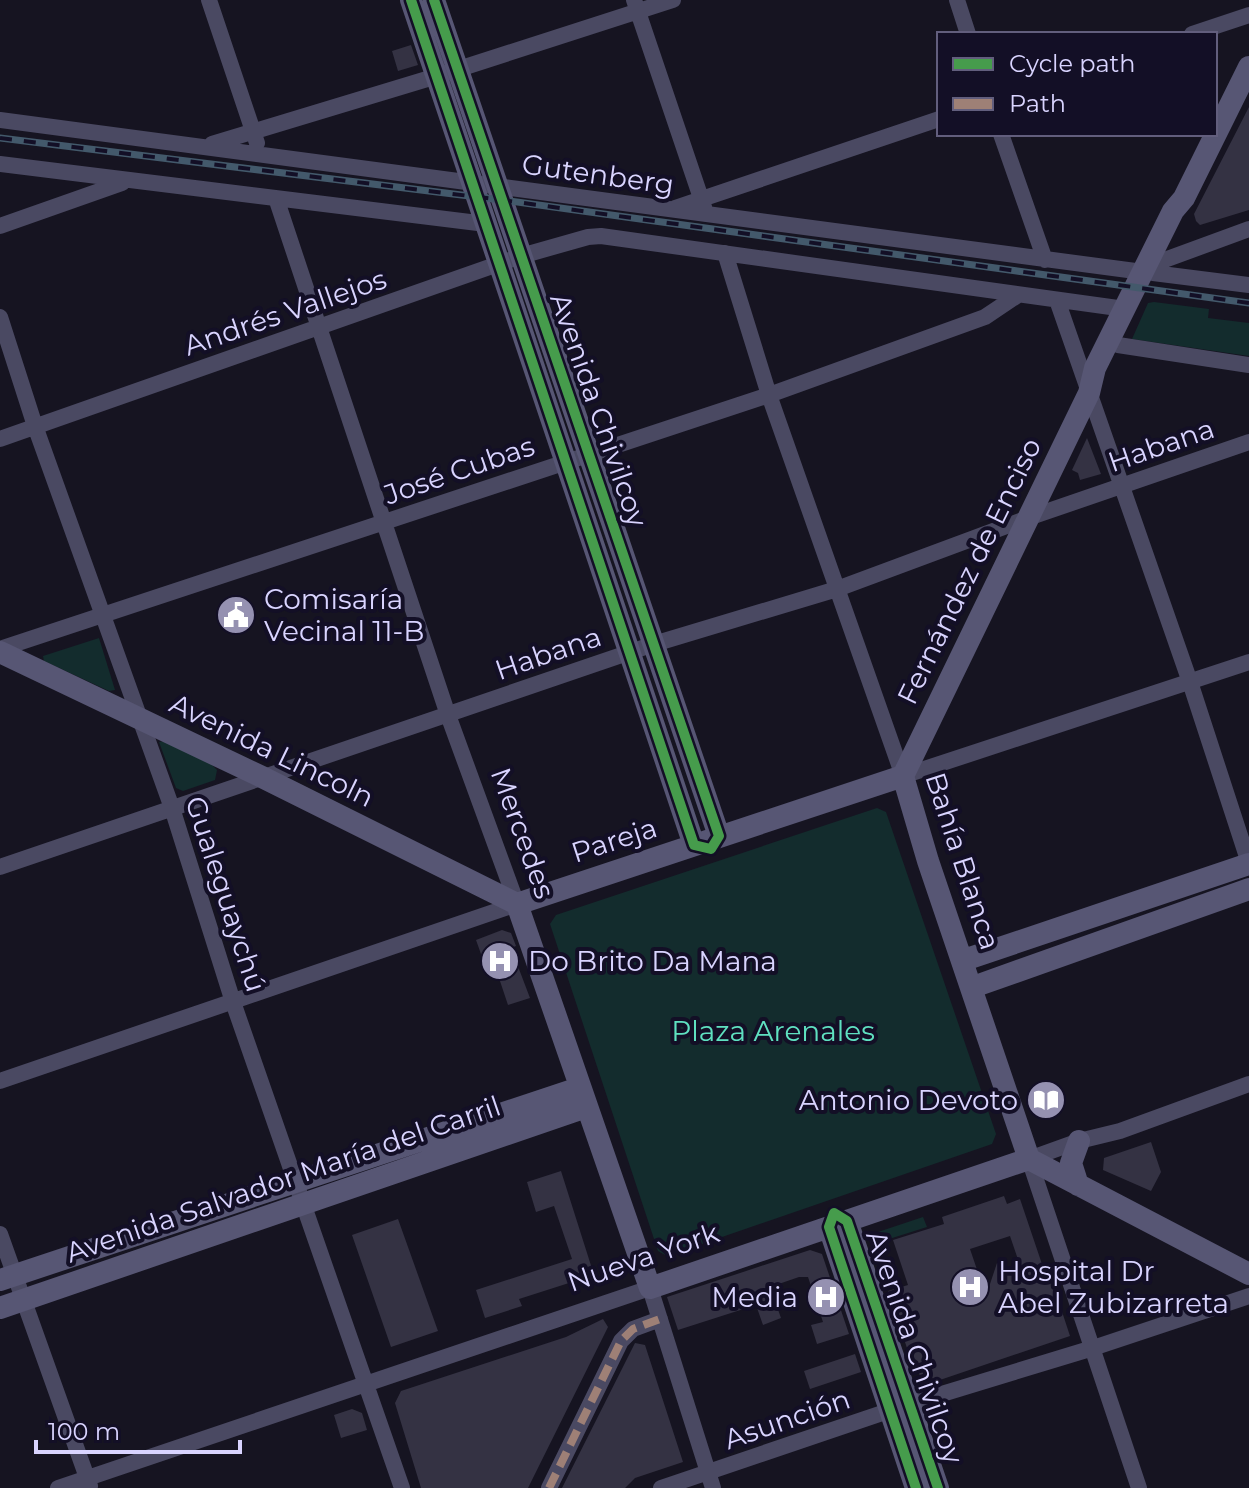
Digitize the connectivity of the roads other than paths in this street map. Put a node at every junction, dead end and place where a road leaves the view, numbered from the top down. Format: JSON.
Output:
{"nodes":[{"id":1,"x":209,"y":0,"type":"edge"},
{"id":2,"x":411,"y":0,"type":"edge"},
{"id":3,"x":434,"y":0,"type":"edge"},
{"id":4,"x":673,"y":0,"type":"edge"},
{"id":5,"x":957,"y":0,"type":"edge"},
{"id":6,"x":636,"y":6,"type":"edge"},
{"id":7,"x":1249,"y":15,"type":"edge"},
{"id":8,"x":967,"y":32,"type":"edge"},
{"id":9,"x":1198,"y":32,"type":"edge"},
{"id":10,"x":1249,"y":67,"type":"edge"},
{"id":11,"x":447,"y":73,"type":"junction"},
{"id":12,"x":0,"y":120,"type":"edge"},
{"id":13,"x":937,"y":120,"type":"edge"},
{"id":14,"x":1217,"y":131,"type":"edge"},
{"id":15,"x":253,"y":132,"type":"junction"},
{"id":16,"x":1002,"y":136,"type":"edge"},
{"id":17,"x":1215,"y":136,"type":"edge"},
{"id":18,"x":203,"y":147,"type":"junction"},
{"id":19,"x":261,"y":154,"type":"junction"},
{"id":20,"x":0,"y":164,"type":"edge"},
{"id":21,"x":127,"y":181,"type":"junction"},
{"id":22,"x":473,"y":184,"type":"junction"},
{"id":23,"x":498,"y":187,"type":"junction"},
{"id":24,"x":276,"y":198,"type":"junction"},
{"id":25,"x":704,"y":208,"type":"junction"},
{"id":26,"x":486,"y":224,"type":"junction"},
{"id":27,"x":0,"y":226,"type":"edge"},
{"id":28,"x":1249,"y":229,"type":"edge"},
{"id":29,"x":725,"y":253,"type":"junction"},
{"id":30,"x":521,"y":256,"type":"junction"},
{"id":31,"x":1045,"y":260,"type":"junction"},
{"id":32,"x":500,"y":265,"type":"junction"},
{"id":33,"x":1151,"y":269,"type":"junction"},
{"id":34,"x":1249,"y":285,"type":"edge"},
{"id":35,"x":1018,"y":295,"type":"junction"},
{"id":36,"x":1057,"y":300,"type":"junction"},
{"id":37,"x":1125,"y":309,"type":"junction"},
{"id":38,"x":0,"y":317,"type":"edge"},
{"id":39,"x":321,"y":327,"type":"junction"},
{"id":40,"x":1118,"y":345,"type":"junction"},
{"id":41,"x":1249,"y":365,"type":"edge"},
{"id":42,"x":1089,"y":393,"type":"junction"},
{"id":43,"x":769,"y":395,"type":"junction"},
{"id":44,"x":35,"y":426,"type":"junction"},
{"id":45,"x":0,"y":439,"type":"edge"},
{"id":46,"x":1249,"y":442,"type":"edge"},
{"id":47,"x":589,"y":454,"type":"junction"},
{"id":48,"x":566,"y":462,"type":"junction"},
{"id":49,"x":1121,"y":486,"type":"junction"},
{"id":50,"x":1028,"y":518,"type":"junction"},
{"id":51,"x":383,"y":523,"type":"junction"},
{"id":52,"x":837,"y":589,"type":"junction"},
{"id":53,"x":105,"y":614,"type":"junction"},
{"id":54,"x":654,"y":644,"type":"junction"},
{"id":55,"x":0,"y":651,"type":"edge"},
{"id":56,"x":628,"y":654,"type":"junction"},
{"id":57,"x":1249,"y":662,"type":"edge"},
{"id":58,"x":1190,"y":682,"type":"junction"},
{"id":59,"x":448,"y":715,"type":"junction"},
{"id":60,"x":140,"y":718,"type":"junction"},
{"id":61,"x":903,"y":776,"type":"junction"},
{"id":62,"x":262,"y":777,"type":"junction"},
{"id":63,"x":172,"y":808,"type":"junction"},
{"id":64,"x":719,"y":836,"type":"junction"},
{"id":65,"x":694,"y":845,"type":"junction"},
{"id":66,"x":1249,"y":864,"type":"edge"},
{"id":67,"x":0,"y":867,"type":"edge"},
{"id":68,"x":1249,"y":889,"type":"edge"},
{"id":69,"x":517,"y":904,"type":"junction"},
{"id":70,"x":964,"y":960,"type":"junction"},
{"id":71,"x":973,"y":987,"type":"junction"},
{"id":72,"x":233,"y":1002,"type":"junction"},
{"id":73,"x":0,"y":1081,"type":"edge"},
{"id":74,"x":1249,"y":1084,"type":"edge"},
{"id":75,"x":582,"y":1097,"type":"junction"},
{"id":76,"x":1079,"y":1141,"type":"junction"},
{"id":77,"x":1029,"y":1159,"type":"junction"},
{"id":78,"x":1078,"y":1185,"type":"junction"},
{"id":79,"x":300,"y":1192,"type":"junction"},
{"id":80,"x":838,"y":1224,"type":"junction"},
{"id":81,"x":0,"y":1234,"type":"edge"},
{"id":82,"x":1249,"y":1274,"type":"edge"},
{"id":83,"x":7,"y":1277,"type":"edge"},
{"id":84,"x":650,"y":1288,"type":"junction"},
{"id":85,"x":1249,"y":1296,"type":"edge"},
{"id":86,"x":22,"y":1300,"type":"junction"},
{"id":87,"x":0,"y":1308,"type":"edge"},
{"id":88,"x":660,"y":1319,"type":"junction"},
{"id":89,"x":1093,"y":1348,"type":"junction"},
{"id":90,"x":366,"y":1385,"type":"junction"},
{"id":91,"x":900,"y":1407,"type":"junction"},
{"id":92,"x":710,"y":1480,"type":"edge"},
{"id":93,"x":88,"y":1483,"type":"edge"},
{"id":94,"x":58,"y":1488,"type":"edge"},
{"id":95,"x":402,"y":1488,"type":"edge"},
{"id":96,"x":549,"y":1488,"type":"edge"},
{"id":97,"x":661,"y":1488,"type":"edge"},
{"id":98,"x":916,"y":1488,"type":"edge"},
{"id":99,"x":938,"y":1488,"type":"edge"},
{"id":100,"x":1139,"y":1488,"type":"edge"}],
"edges":[{"from":1,"to":15,"type":"street"},
{"from":2,"to":11,"type":"street","name":"Avenida Chivilcoy"},
{"from":3,"to":11,"type":"street","name":"Avenida Chivilcoy"},
{"from":4,"to":6,"type":"street"},
{"from":5,"to":8,"type":"street"},
{"from":6,"to":11,"type":"street"},
{"from":6,"to":25,"type":"street"},
{"from":7,"to":9,"type":"street"},
{"from":10,"to":14,"type":"street","name":"Fernández de Enciso"},
{"from":11,"to":15,"type":"street"},
{"from":11,"to":22,"type":"street","name":"Avenida Chivilcoy"},
{"from":11,"to":23,"type":"street","name":"Avenida Chivilcoy"},
{"from":12,"to":18,"type":"street","name":"Gutenberg"},
{"from":13,"to":25,"type":"street"},
{"from":15,"to":18,"type":"street"},
{"from":15,"to":19,"type":"street"},
{"from":16,"to":31,"type":"street"},
{"from":17,"to":33,"type":"street","name":"Fernández de Enciso"},
{"from":18,"to":19,"type":"street","name":"Gutenberg"},
{"from":19,"to":22,"type":"street","name":"Gutenberg"},
{"from":20,"to":21,"type":"street"},
{"from":21,"to":24,"type":"street"},
{"from":21,"to":27,"type":"street"},
{"from":22,"to":23,"type":"street","name":"Gutenberg"},
{"from":22,"to":26,"type":"street","name":"Avenida Chivilcoy"},
{"from":23,"to":25,"type":"street","name":"Gutenberg"},
{"from":23,"to":30,"type":"street","name":"Avenida Chivilcoy"},
{"from":24,"to":26,"type":"street"},
{"from":24,"to":39,"type":"street","name":"Mercedes"},
{"from":25,"to":31,"type":"street","name":"Gutenberg"},
{"from":26,"to":32,"type":"street","name":"Avenida Chivilcoy"},
{"from":28,"to":33,"type":"street"},
{"from":29,"to":30,"type":"street","name":"Andrés Vallejos"},
{"from":29,"to":35,"type":"street"},
{"from":29,"to":43,"type":"street","name":"Bahía Blanca"},
{"from":30,"to":32,"type":"street","name":"Andrés Vallejos"},
{"from":30,"to":47,"type":"street","name":"Avenida Chivilcoy"},
{"from":31,"to":33,"type":"street","name":"Gutenberg"},
{"from":32,"to":39,"type":"street","name":"Andrés Vallejos"},
{"from":32,"to":48,"type":"street","name":"Avenida Chivilcoy"},
{"from":33,"to":34,"type":"street","name":"Gutenberg"},
{"from":33,"to":37,"type":"street","name":"Fernández de Enciso"},
{"from":33,"to":40,"type":"street","name":"Fernández de Enciso"},
{"from":35,"to":36,"type":"street"},
{"from":35,"to":43,"type":"street","name":"José Cubas"},
{"from":36,"to":37,"type":"street"},
{"from":36,"to":42,"type":"street"},
{"from":37,"to":42,"type":"street","name":"Fernández de Enciso"},
{"from":38,"to":44,"type":"street","name":"Gualeguaychú"},
{"from":39,"to":44,"type":"street","name":"Andrés Vallejos"},
{"from":39,"to":51,"type":"street","name":"Mercedes"},
{"from":40,"to":41,"type":"street"},
{"from":40,"to":42,"type":"street","name":"Fernández de Enciso"},
{"from":42,"to":49,"type":"street"},
{"from":42,"to":50,"type":"street","name":"Fernández de Enciso"},
{"from":43,"to":47,"type":"street","name":"José Cubas"},
{"from":43,"to":52,"type":"street","name":"Bahía Blanca"},
{"from":44,"to":45,"type":"street","name":"Andrés Vallejos"},
{"from":44,"to":53,"type":"street","name":"Gualeguaychú"},
{"from":46,"to":49,"type":"street","name":"Habana"},
{"from":47,"to":48,"type":"street","name":"José Cubas"},
{"from":47,"to":54,"type":"street","name":"Avenida Chivilcoy"},
{"from":48,"to":51,"type":"street","name":"José Cubas"},
{"from":48,"to":56,"type":"street","name":"Avenida Chivilcoy"},
{"from":49,"to":50,"type":"street","name":"Habana"},
{"from":49,"to":58,"type":"street"},
{"from":50,"to":52,"type":"street","name":"Habana"},
{"from":50,"to":61,"type":"street","name":"Fernández de Enciso"},
{"from":51,"to":53,"type":"street","name":"José Cubas"},
{"from":51,"to":59,"type":"street","name":"Mercedes"},
{"from":52,"to":54,"type":"street","name":"Habana"},
{"from":52,"to":61,"type":"street","name":"Bahía Blanca"},
{"from":53,"to":55,"type":"street","name":"José Cubas"},
{"from":53,"to":60,"type":"street","name":"Gualeguaychú"},
{"from":54,"to":56,"type":"street","name":"Habana"},
{"from":54,"to":64,"type":"street","name":"Avenida Chivilcoy"},
{"from":55,"to":60,"type":"street","name":"Avenida Lincoln"},
{"from":56,"to":59,"type":"street","name":"Habana"},
{"from":56,"to":65,"type":"street","name":"Avenida Chivilcoy"},
{"from":57,"to":58,"type":"street","name":"Pareja"},
{"from":58,"to":61,"type":"street","name":"Pareja"},
{"from":58,"to":66,"type":"street"},
{"from":59,"to":62,"type":"street","name":"Habana"},
{"from":59,"to":69,"type":"street","name":"Mercedes"},
{"from":60,"to":62,"type":"street","name":"Avenida Lincoln"},
{"from":60,"to":63,"type":"street","name":"Gualeguaychú"},
{"from":61,"to":64,"type":"street","name":"Pareja"},
{"from":61,"to":70,"type":"street","name":"Bahía Blanca"},
{"from":62,"to":63,"type":"street","name":"Habana"},
{"from":62,"to":69,"type":"street","name":"Avenida Lincoln"},
{"from":63,"to":67,"type":"street","name":"Habana"},
{"from":63,"to":72,"type":"street","name":"Gualeguaychú"},
{"from":64,"to":65,"type":"street","name":"Pareja"},
{"from":65,"to":69,"type":"street","name":"Pareja"},
{"from":66,"to":70,"type":"street"},
{"from":68,"to":71,"type":"street"},
{"from":69,"to":72,"type":"street","name":"Pareja"},
{"from":69,"to":75,"type":"street","name":"Mercedes"},
{"from":70,"to":71,"type":"street","name":"Bahía Blanca"},
{"from":71,"to":77,"type":"street","name":"Bahía Blanca"},
{"from":72,"to":73,"type":"street","name":"Pareja"},
{"from":72,"to":79,"type":"street","name":"Gualeguaychú"},
{"from":74,"to":76,"type":"street","name":"Nueva York"},
{"from":75,"to":79,"type":"street","name":"Avenida Salvador María del Carril"},
{"from":75,"to":84,"type":"street","name":"Mercedes"},
{"from":76,"to":77,"type":"street","name":"Nueva York"},
{"from":76,"to":78,"type":"street"},
{"from":77,"to":78,"type":"street"},
{"from":77,"to":80,"type":"street","name":"Nueva York"},
{"from":77,"to":89,"type":"street","name":"Bahía Blanca"},
{"from":78,"to":82,"type":"street"},
{"from":79,"to":83,"type":"street","name":"Avenida Salvador María del Carril"},
{"from":79,"to":86,"type":"street","name":"Avenida Salvador María del Carril"},
{"from":79,"to":90,"type":"street","name":"Gualeguaychú"},
{"from":80,"to":84,"type":"street","name":"Nueva York"},
{"from":80,"to":91,"type":"street","name":"Avenida Chivilcoy"},
{"from":81,"to":83,"type":"street"},
{"from":83,"to":86,"type":"street"},
{"from":84,"to":88,"type":"street","name":"Mercedes"},
{"from":84,"to":90,"type":"street","name":"Nueva York"},
{"from":85,"to":89,"type":"street","name":"Asunción"},
{"from":86,"to":87,"type":"street","name":"Avenida Salvador María del Carril"},
{"from":86,"to":93,"type":"street"},
{"from":88,"to":92,"type":"street","name":"Mercedes"},
{"from":88,"to":96,"type":"street"},
{"from":89,"to":91,"type":"street","name":"Asunción"},
{"from":89,"to":100,"type":"street","name":"Bahía Blanca"},
{"from":90,"to":93,"type":"street","name":"Nueva York"},
{"from":90,"to":95,"type":"street","name":"Gualeguaychú"},
{"from":91,"to":92,"type":"street","name":"Asunción"},
{"from":91,"to":98,"type":"street","name":"Avenida Chivilcoy"},
{"from":91,"to":99,"type":"street","name":"Avenida Chivilcoy"},
{"from":92,"to":97,"type":"street","name":"Asunción"},
{"from":93,"to":94,"type":"street","name":"Nueva York"}]}
